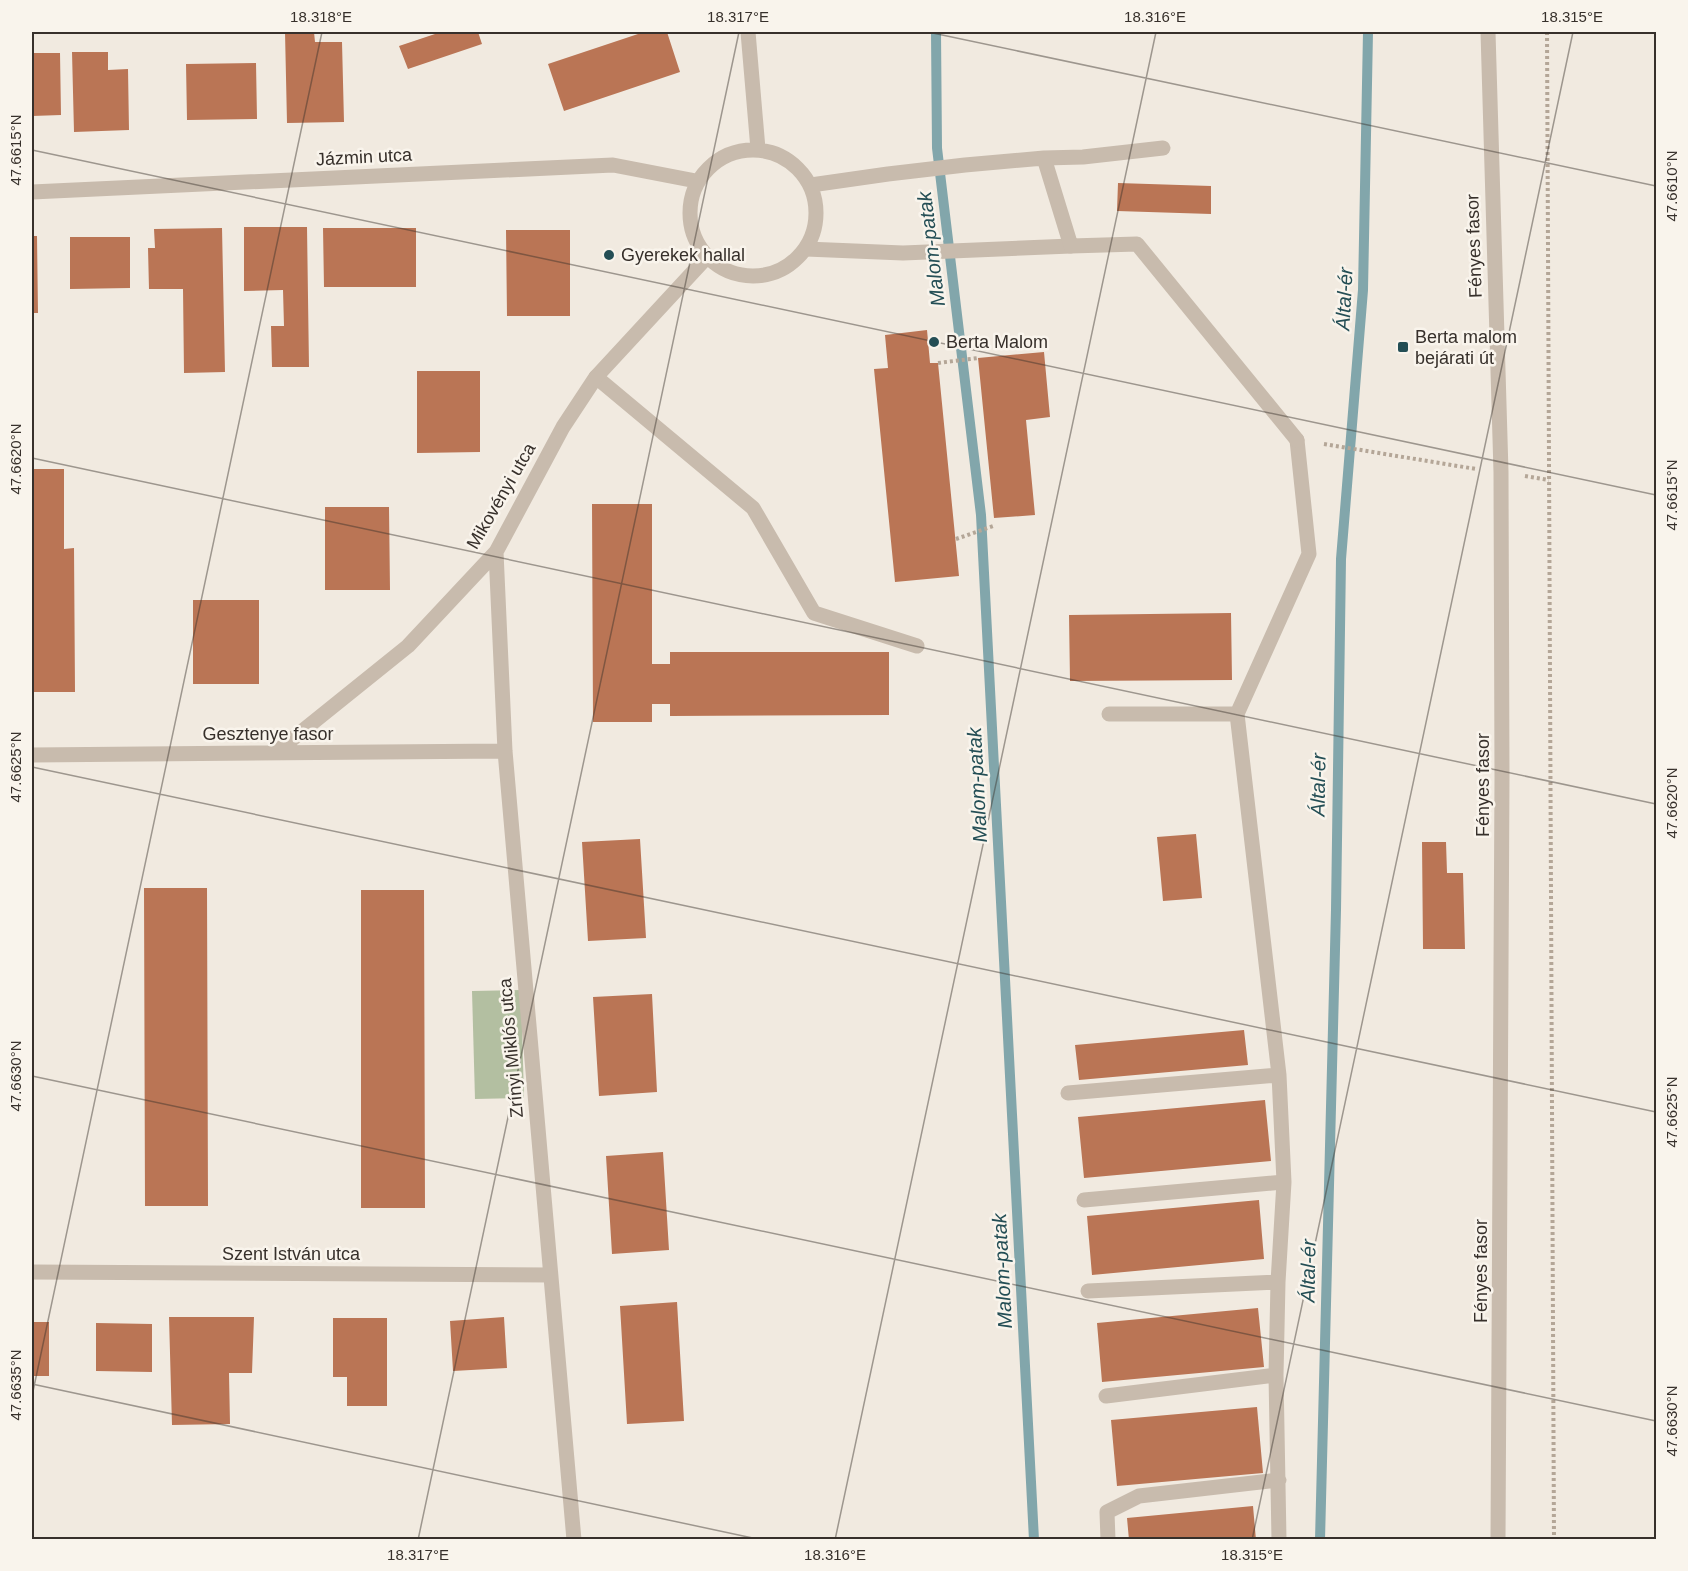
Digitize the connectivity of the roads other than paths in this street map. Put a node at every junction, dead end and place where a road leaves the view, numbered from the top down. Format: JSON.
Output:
{"nodes":[{"id":1,"x":748,"y":32,"type":"edge"},
{"id":2,"x":1488,"y":32,"type":"edge"},
{"id":3,"x":1163,"y":148,"type":"dead end"},
{"id":4,"x":758,"y":149,"type":"junction"},
{"id":5,"x":1044,"y":158,"type":"junction"},
{"id":6,"x":696,"y":181,"type":"junction"},
{"id":7,"x":811,"y":185,"type":"junction"},
{"id":8,"x":32,"y":192,"type":"edge"},
{"id":9,"x":1071,"y":246,"type":"junction"},
{"id":10,"x":806,"y":249,"type":"junction"},
{"id":11,"x":706,"y":257,"type":"junction"},
{"id":12,"x":596,"y":377,"type":"junction"},
{"id":13,"x":496,"y":552,"type":"junction"},
{"id":14,"x":917,"y":646,"type":"dead end"},
{"id":15,"x":1109,"y":714,"type":"dead end"},
{"id":16,"x":1237,"y":714,"type":"junction"},
{"id":17,"x":505,"y":752,"type":"junction"},
{"id":18,"x":275,"y":753,"type":"junction"},
{"id":19,"x":32,"y":755,"type":"edge"},
{"id":20,"x":1279,"y":1075,"type":"junction"},
{"id":21,"x":1068,"y":1093,"type":"dead end"},
{"id":22,"x":1284,"y":1182,"type":"junction"},
{"id":23,"x":1084,"y":1200,"type":"dead end"},
{"id":24,"x":32,"y":1272,"type":"edge"},
{"id":25,"x":550,"y":1275,"type":"junction"},
{"id":26,"x":1278,"y":1282,"type":"junction"},
{"id":27,"x":1088,"y":1291,"type":"dead end"},
{"id":28,"x":1276,"y":1375,"type":"junction"},
{"id":29,"x":1106,"y":1396,"type":"dead end"},
{"id":30,"x":1279,"y":1480,"type":"junction"},
{"id":31,"x":574,"y":1539,"type":"edge"},
{"id":32,"x":1108,"y":1539,"type":"edge"},
{"id":33,"x":1279,"y":1539,"type":"edge"},
{"id":34,"x":1498,"y":1539,"type":"edge"}],
"edges":[{"from":1,"to":4,"type":"street"},
{"from":2,"to":34,"type":"street","name":"Fényes fasor"},
{"from":3,"to":5,"type":"street"},
{"from":4,"to":6,"type":"street"},
{"from":4,"to":7,"type":"street"},
{"from":5,"to":7,"type":"street"},
{"from":5,"to":9,"type":"street"},
{"from":6,"to":8,"type":"street","name":"Jázmin utca"},
{"from":6,"to":11,"type":"street"},
{"from":7,"to":10,"type":"street"},
{"from":9,"to":10,"type":"street"},
{"from":9,"to":16,"type":"street"},
{"from":10,"to":11,"type":"street"},
{"from":11,"to":12,"type":"street","name":"Mikovényi utca"},
{"from":12,"to":13,"type":"street","name":"Mikovényi utca"},
{"from":12,"to":14,"type":"street"},
{"from":13,"to":17,"type":"street","name":"Zrínyi Miklós utca"},
{"from":13,"to":18,"type":"street","name":"Mikovényi utca"},
{"from":15,"to":16,"type":"street"},
{"from":16,"to":20,"type":"street"},
{"from":17,"to":18,"type":"street","name":"Gesztenye fasor"},
{"from":17,"to":25,"type":"street","name":"Zrínyi Miklós utca"},
{"from":18,"to":19,"type":"street","name":"Gesztenye fasor"},
{"from":20,"to":21,"type":"street"},
{"from":20,"to":22,"type":"street"},
{"from":22,"to":23,"type":"street"},
{"from":22,"to":26,"type":"street"},
{"from":24,"to":25,"type":"street","name":"Szent István utca"},
{"from":25,"to":31,"type":"street","name":"Zrínyi Miklós utca"},
{"from":26,"to":27,"type":"street"},
{"from":26,"to":28,"type":"street"},
{"from":28,"to":29,"type":"street"},
{"from":28,"to":30,"type":"street"},
{"from":30,"to":32,"type":"street"},
{"from":30,"to":33,"type":"street"}]}
